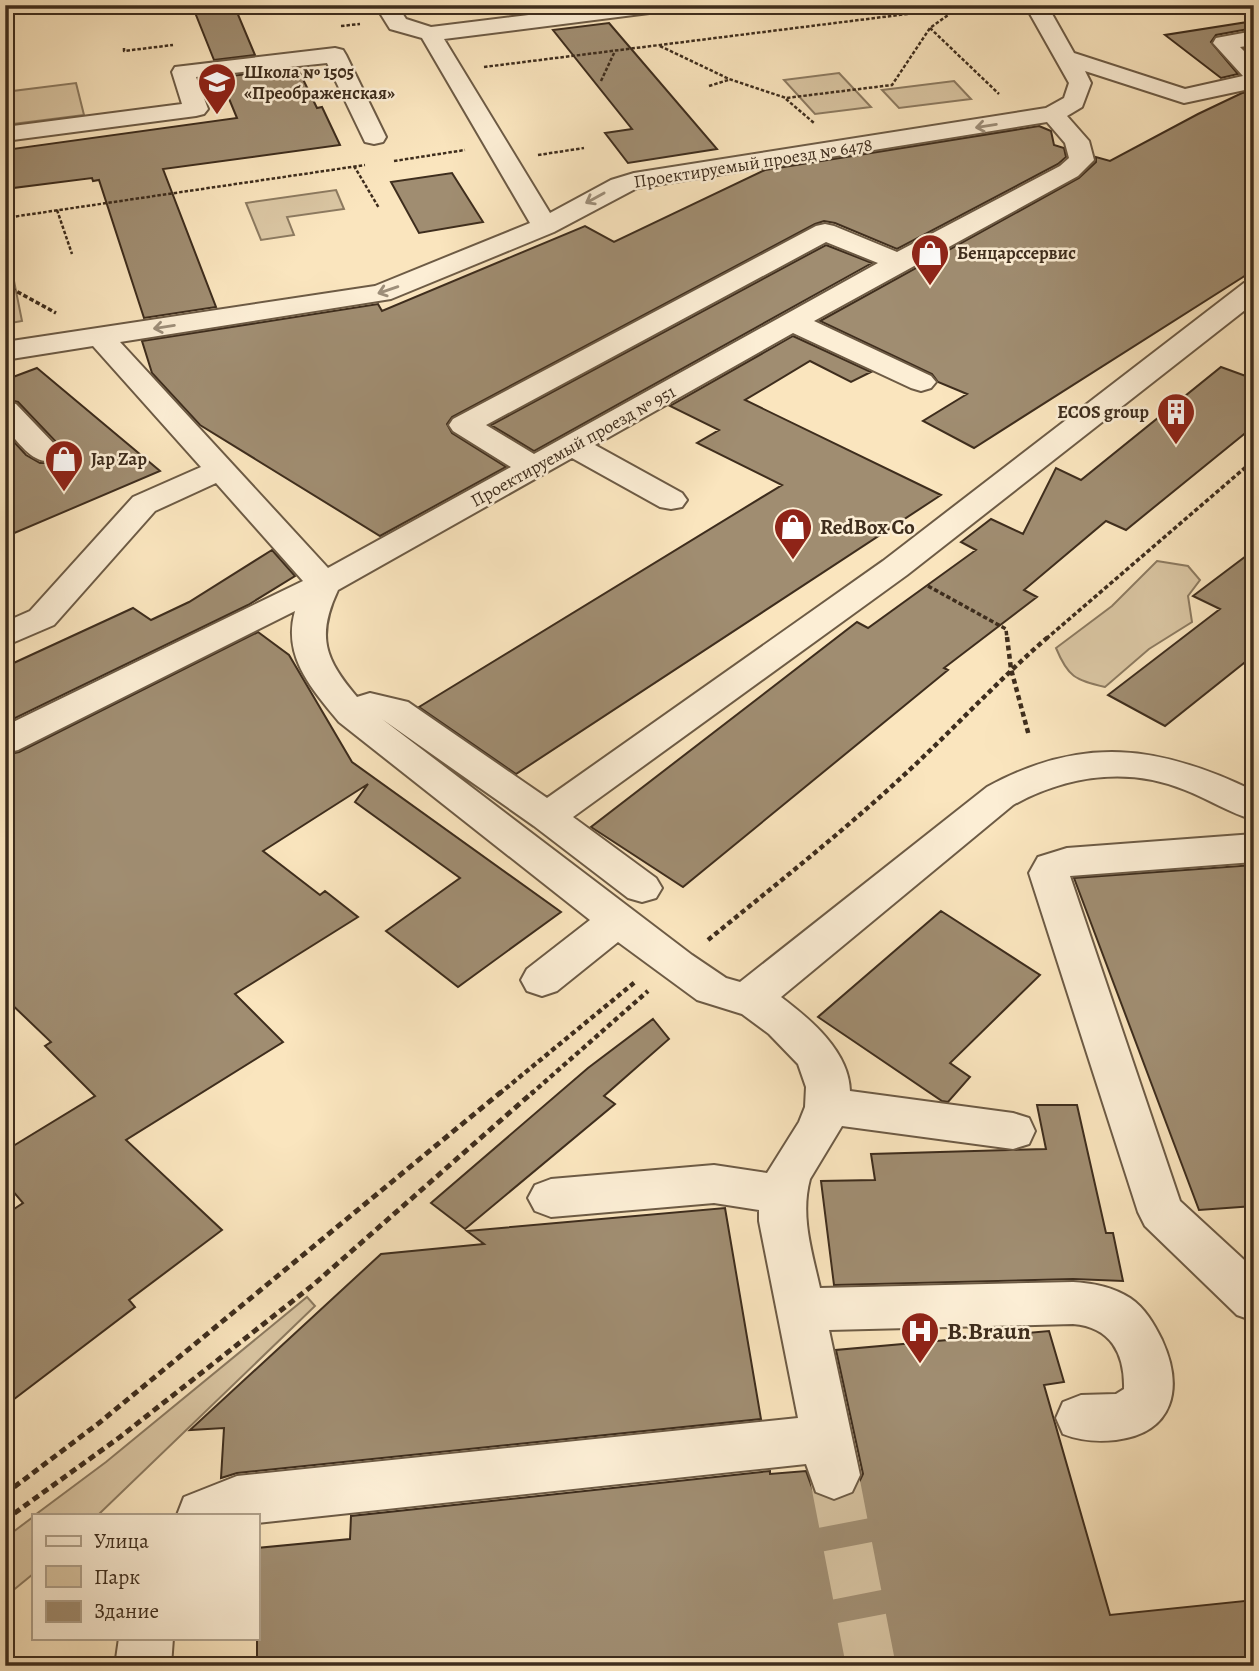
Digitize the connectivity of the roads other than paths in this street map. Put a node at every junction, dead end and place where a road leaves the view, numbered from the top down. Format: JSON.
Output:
{"nodes":[{"id":1,"x":386,"y":5,"type":"edge"},
{"id":2,"x":665,"y":5,"type":"edge"},
{"id":3,"x":1036,"y":5,"type":"edge"},
{"id":4,"x":430,"y":34,"type":"junction"},
{"id":5,"x":1254,"y":38,"type":"edge"},
{"id":6,"x":1066,"y":58,"type":"junction"},
{"id":7,"x":1254,"y":77,"type":"edge"},
{"id":8,"x":1061,"y":132,"type":"junction"},
{"id":9,"x":5,"y":134,"type":"edge"},
{"id":10,"x":374,"y":137,"type":"dead end"},
{"id":11,"x":545,"y":226,"type":"junction"},
{"id":12,"x":906,"y":254,"type":"junction"},
{"id":13,"x":1254,"y":289,"type":"edge"},
{"id":14,"x":793,"y":322,"type":"junction"},
{"id":15,"x":103,"y":342,"type":"junction"},
{"id":16,"x":5,"y":351,"type":"edge"},
{"id":17,"x":5,"y":369,"type":"edge"},
{"id":18,"x":921,"y":382,"type":"dead end"},
{"id":19,"x":5,"y":410,"type":"edge"},
{"id":20,"x":574,"y":446,"type":"junction"},
{"id":21,"x":47,"y":454,"type":"dead end"},
{"id":22,"x":535,"y":468,"type":"junction"},
{"id":23,"x":220,"y":470,"type":"junction"},
{"id":24,"x":671,"y":500,"type":"dead end"},
{"id":25,"x":324,"y":584,"type":"junction"},
{"id":26,"x":5,"y":635,"type":"edge"},
{"id":27,"x":352,"y":714,"type":"junction"},
{"id":28,"x":5,"y":741,"type":"edge"},
{"id":29,"x":1254,"y":807,"type":"edge"},
{"id":30,"x":547,"y":817,"type":"junction"},
{"id":31,"x":1254,"y":848,"type":"edge"},
{"id":32,"x":642,"y":888,"type":"dead end"},
{"id":33,"x":618,"y":920,"type":"junction"},
{"id":34,"x":542,"y":980,"type":"dead end"},
{"id":35,"x":751,"y":998,"type":"junction"},
{"id":36,"x":827,"y":1106,"type":"junction"},
{"id":37,"x":1013,"y":1132,"type":"dead end"},
{"id":38,"x":782,"y":1194,"type":"junction"},
{"id":39,"x":551,"y":1198,"type":"dead end"},
{"id":40,"x":1254,"y":1300,"type":"edge"},
{"id":41,"x":800,"y":1310,"type":"junction"},
{"id":42,"x":1081,"y":1418,"type":"dead end"},
{"id":43,"x":205,"y":1514,"type":"edge"},
{"id":44,"x":146,"y":1640,"type":"edge"},
{"id":45,"x":144,"y":1666,"type":"edge"}],
"edges":[{"from":1,"to":4,"type":"street"},
{"from":2,"to":4,"type":"street"},
{"from":3,"to":6,"type":"street"},
{"from":4,"to":11,"type":"street"},
{"from":5,"to":7,"type":"street"},
{"from":6,"to":7,"type":"street"},
{"from":6,"to":8,"type":"street"},
{"from":8,"to":11,"type":"street","name":"Проектируемый проезд № 6478","one_way":true},
{"from":8,"to":12,"type":"street","name":"Проектируемый проезд № 951"},
{"from":9,"to":10,"type":"street"},
{"from":11,"to":15,"type":"street","name":"Проектируемый проезд № 6478","one_way":true},
{"from":12,"to":14,"type":"street","name":"Проектируемый проезд № 951"},
{"from":12,"to":22,"type":"street"},
{"from":13,"to":30,"type":"street"},
{"from":14,"to":18,"type":"street"},
{"from":14,"to":20,"type":"street","name":"Проектируемый проезд № 951"},
{"from":15,"to":16,"type":"street"},
{"from":15,"to":17,"type":"street"},
{"from":15,"to":23,"type":"street"},
{"from":19,"to":21,"type":"street"},
{"from":20,"to":22,"type":"street","name":"Проектируемый проезд № 951"},
{"from":20,"to":24,"type":"street"},
{"from":22,"to":25,"type":"street","name":"Проектируемый проезд № 951"},
{"from":23,"to":25,"type":"street"},
{"from":23,"to":26,"type":"street"},
{"from":25,"to":27,"type":"street"},
{"from":25,"to":28,"type":"street","name":"Проектируемый проезд № 951"},
{"from":27,"to":30,"type":"street"},
{"from":27,"to":33,"type":"street"},
{"from":29,"to":35,"type":"street"},
{"from":30,"to":32,"type":"street"},
{"from":31,"to":40,"type":"street"},
{"from":33,"to":34,"type":"street"},
{"from":33,"to":35,"type":"street"},
{"from":35,"to":36,"type":"street"},
{"from":36,"to":37,"type":"street"},
{"from":36,"to":38,"type":"street"},
{"from":38,"to":39,"type":"street"},
{"from":38,"to":41,"type":"street"},
{"from":41,"to":42,"type":"street"},
{"from":41,"to":43,"type":"street"},
{"from":44,"to":45,"type":"street"}]}
